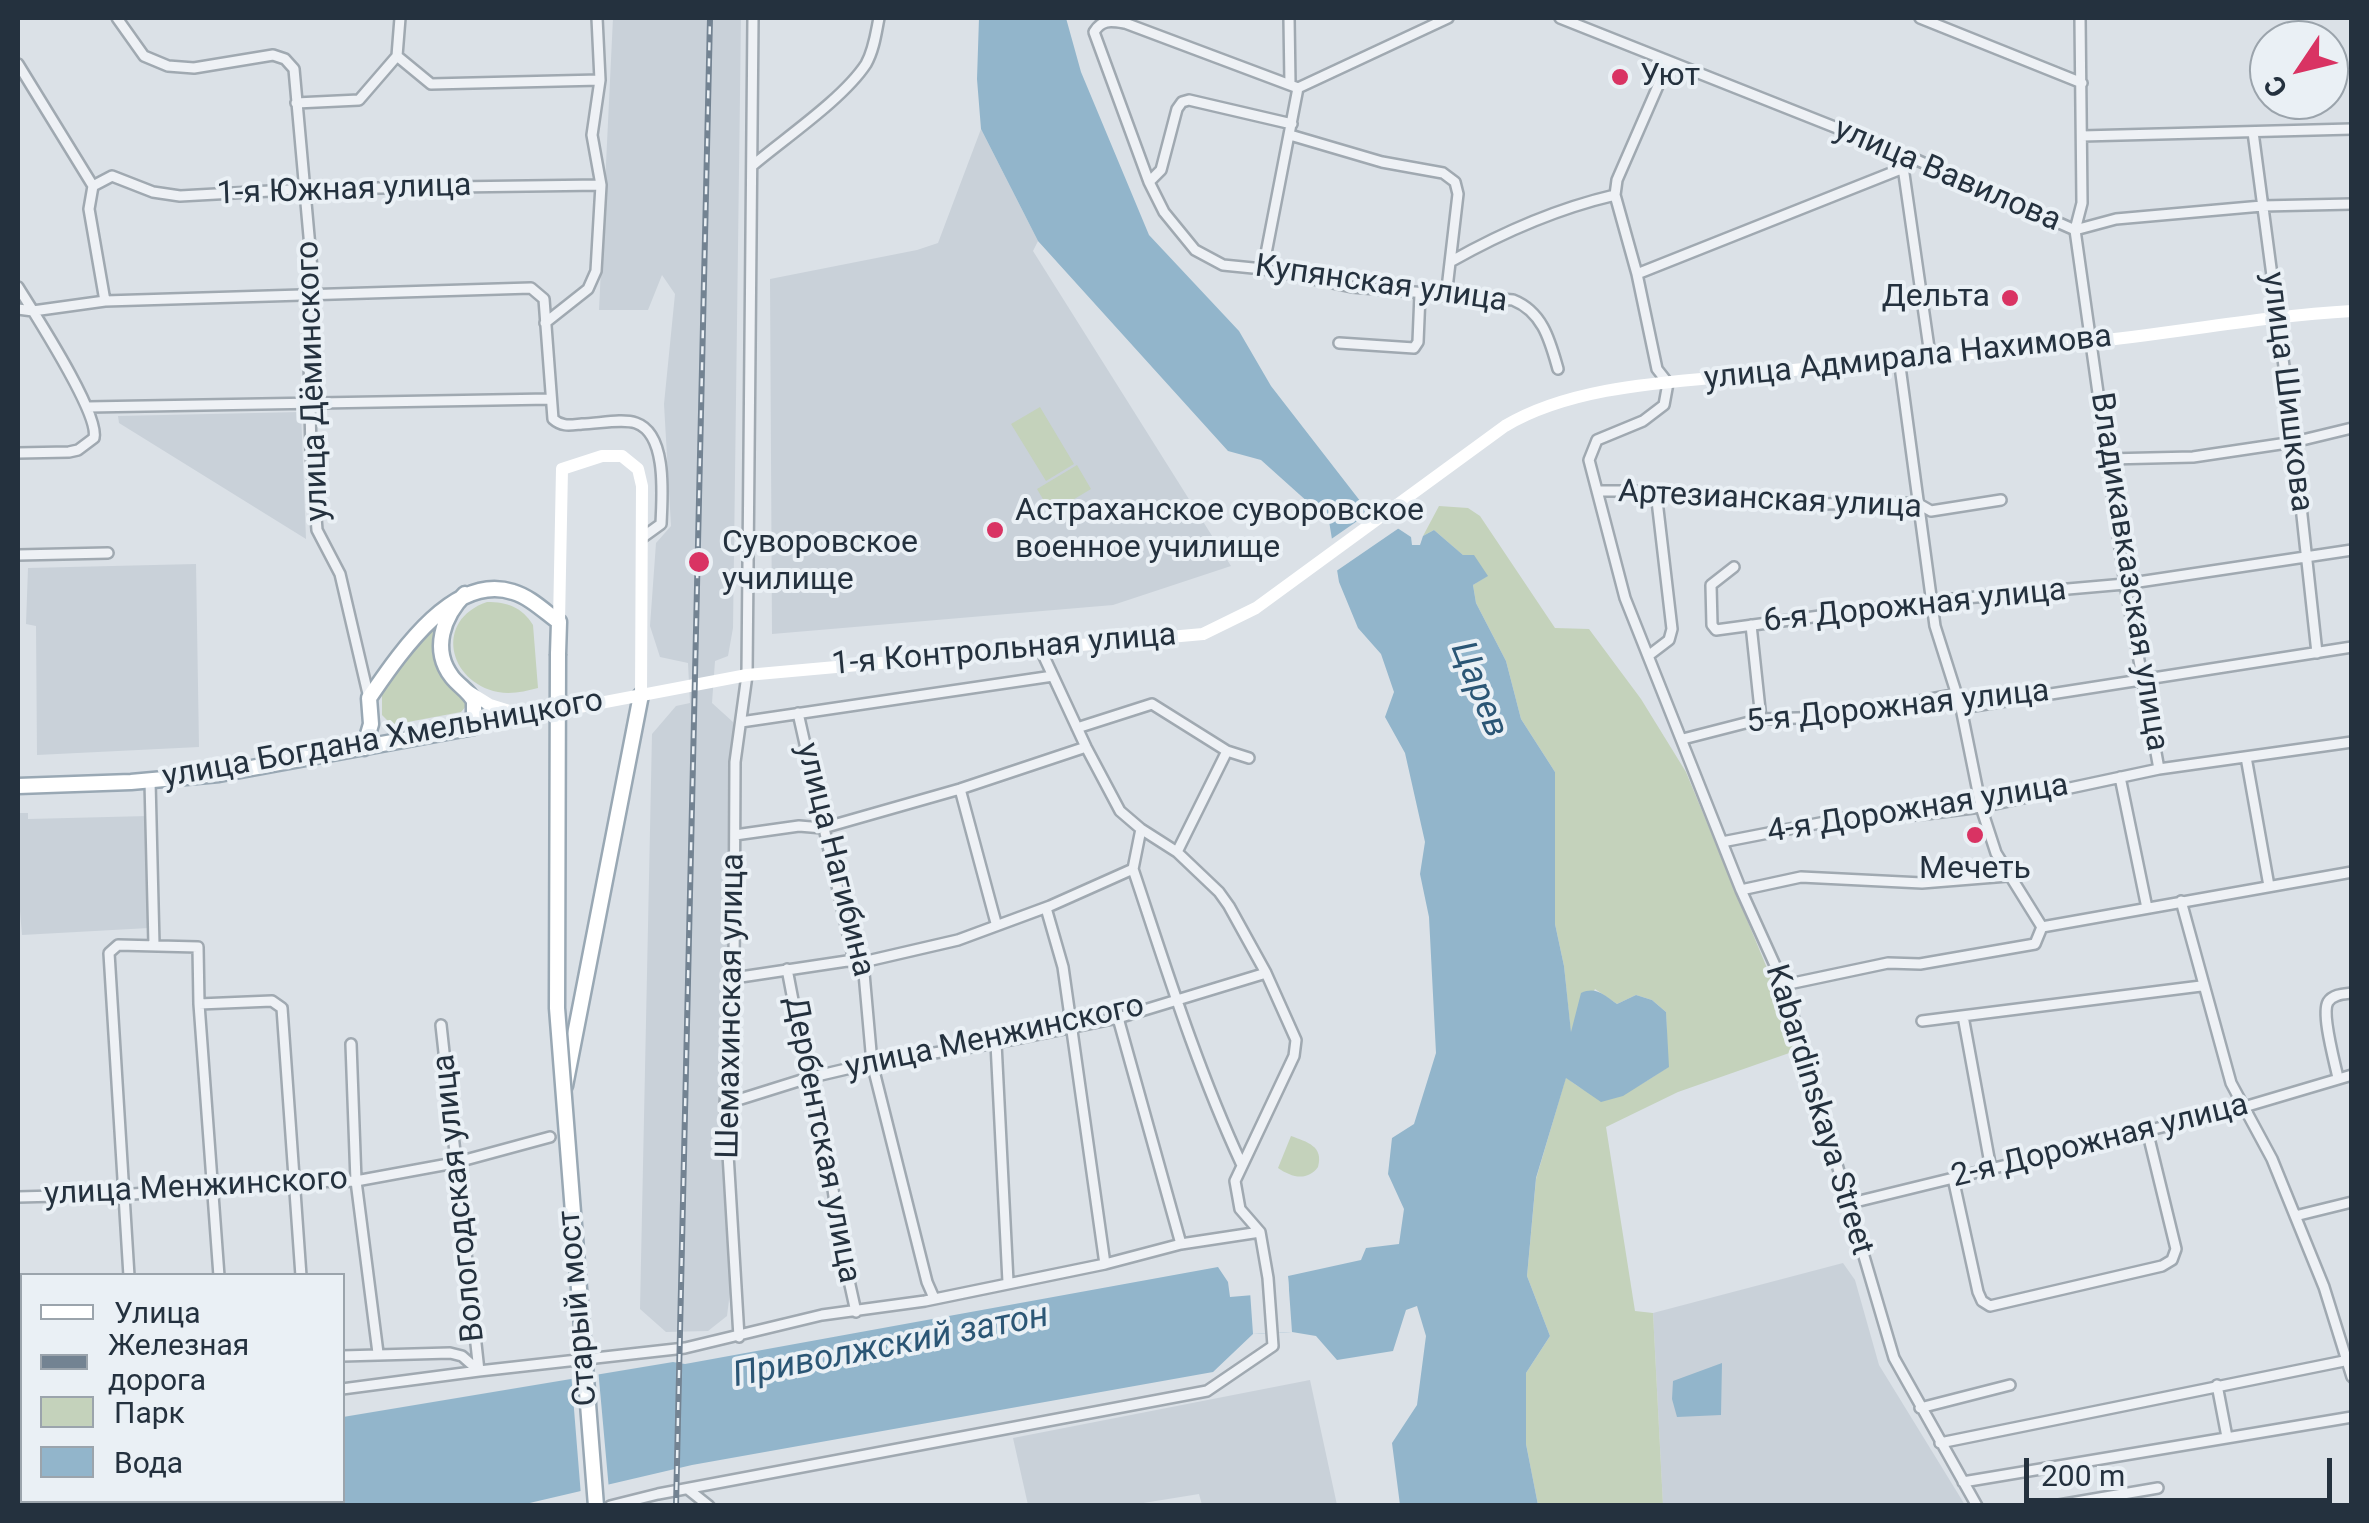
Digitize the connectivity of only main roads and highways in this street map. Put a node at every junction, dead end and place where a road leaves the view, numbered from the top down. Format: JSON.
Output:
{"nodes":[{"id":1,"x":2352,"y":310,"type":"edge"},
{"id":2,"x":465,"y":594,"type":"junction"},
{"id":3,"x":1256,"y":608,"type":"joint"},
{"id":4,"x":559,"y":622,"type":"junction"},
{"id":5,"x":747,"y":675,"type":"joint"},
{"id":6,"x":469,"y":692,"type":"junction"},
{"id":7,"x":640,"y":695,"type":"junction"},
{"id":8,"x":530,"y":716,"type":"junction"},
{"id":9,"x":474,"y":727,"type":"junction"},
{"id":10,"x":364,"y":748,"type":"junction"},
{"id":11,"x":18,"y":786,"type":"edge"},
{"id":12,"x":562,"y":1111,"type":"junction"},
{"id":13,"x":596,"y":1506,"type":"edge"}],
"edges":[{"from":1,"to":3,"type":"main road","name":"улица Адмирала Нахимова"},
{"from":2,"to":4,"type":"main road"},
{"from":2,"to":6,"type":"main road"},
{"from":2,"to":10,"type":"main road"},
{"from":3,"to":5,"type":"main road","name":"1-я Контрольная улица"},
{"from":4,"to":7,"type":"main road"},
{"from":4,"to":12,"type":"main road","bridge":true},
{"from":5,"to":7,"type":"main road","name":"улица Богдана Хмельницкого"},
{"from":6,"to":8,"type":"main road"},
{"from":6,"to":9,"type":"main road"},
{"from":7,"to":8,"type":"main road","name":"улица Богдана Хмельницкого"},
{"from":7,"to":12,"type":"main road","bridge":true},
{"from":8,"to":9,"type":"main road","name":"улица Богдана Хмельницкого"},
{"from":9,"to":10,"type":"main road","name":"улица Богдана Хмельницкого"},
{"from":10,"to":11,"type":"main road","name":"улица Богдана Хмельницкого"},
{"from":12,"to":13,"type":"main road","name":"Старый мост","bridge":true}]}
